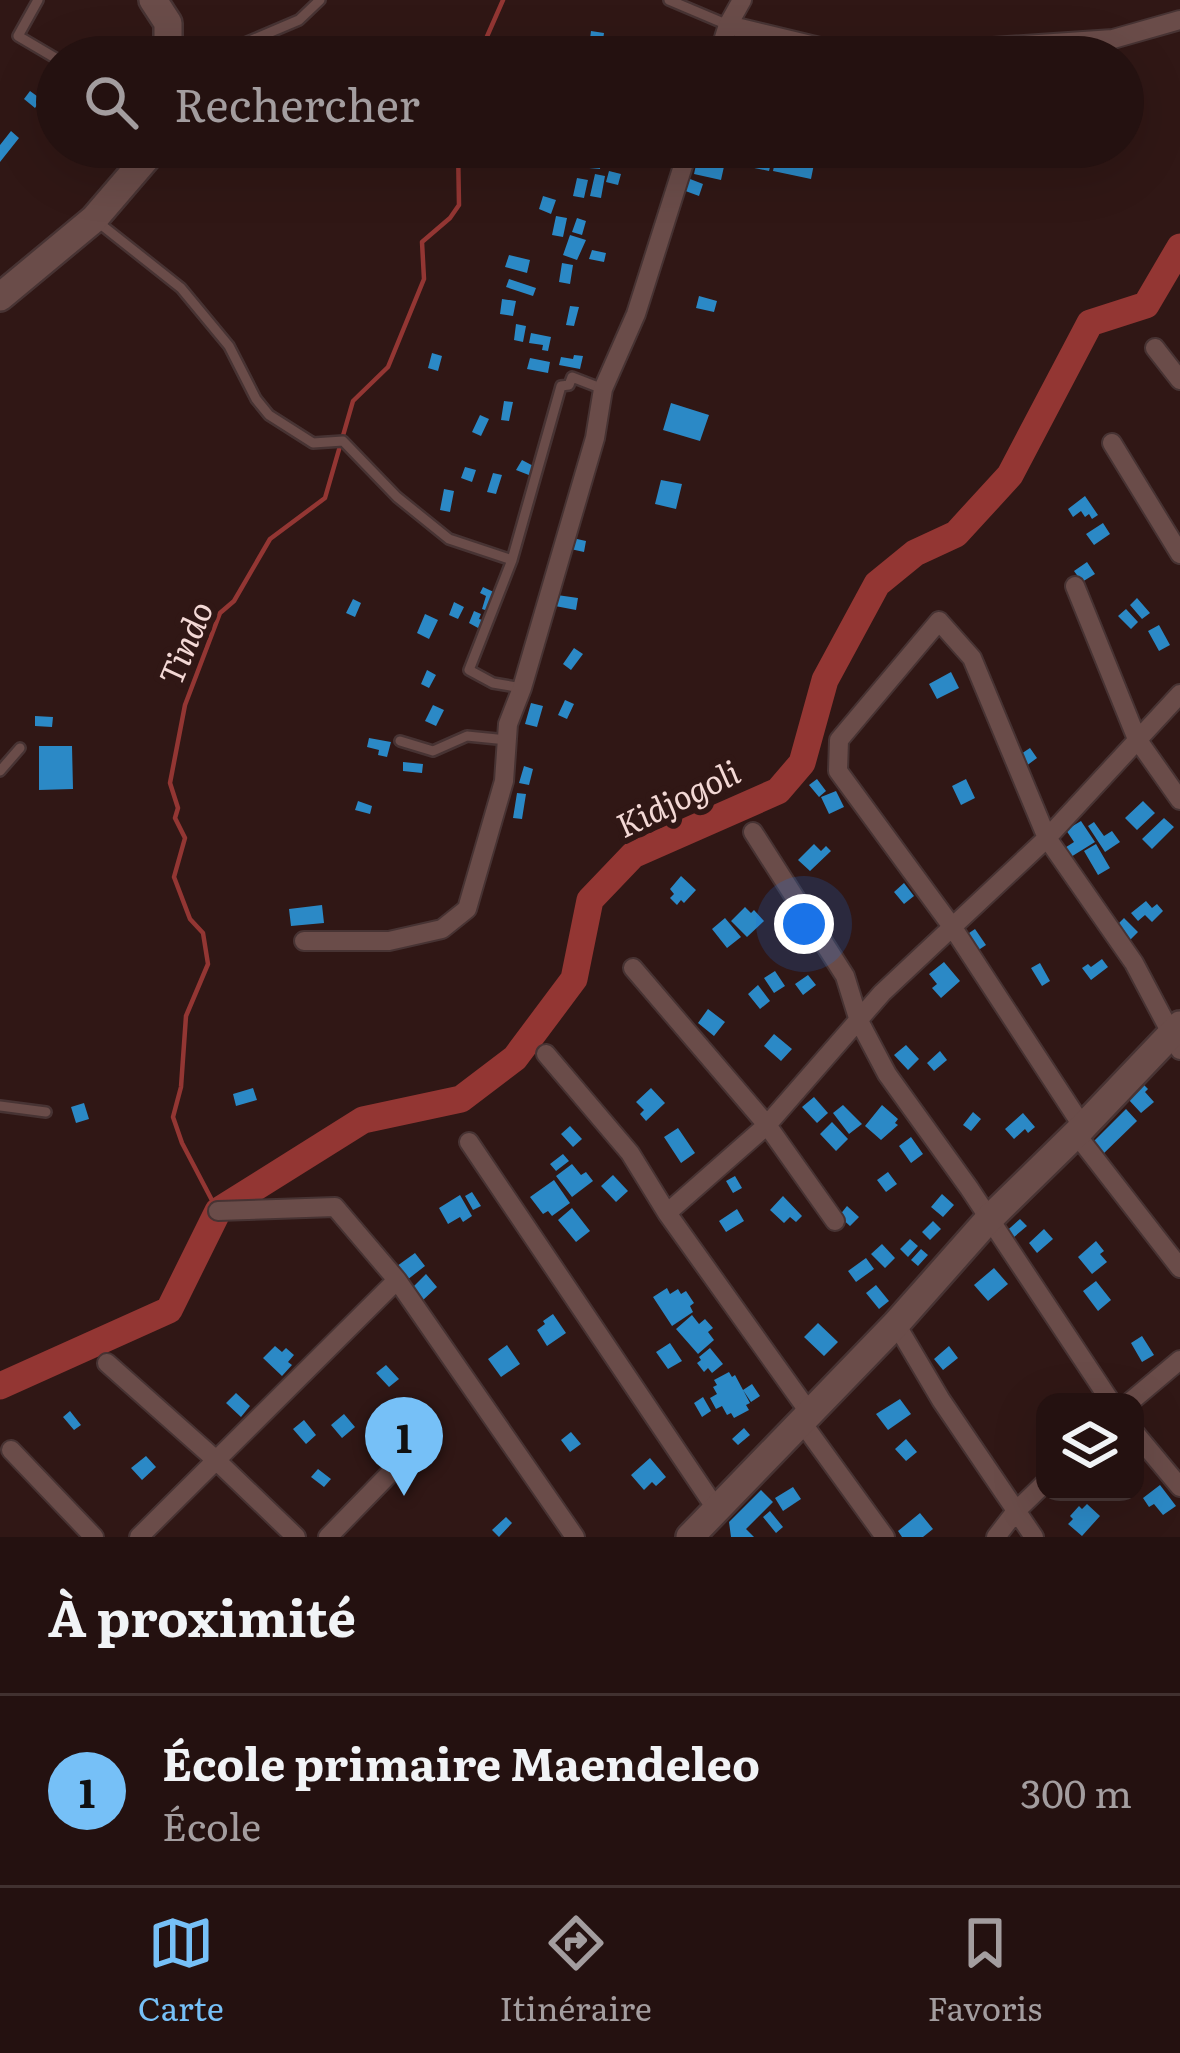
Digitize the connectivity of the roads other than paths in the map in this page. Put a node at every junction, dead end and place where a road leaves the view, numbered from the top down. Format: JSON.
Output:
{"nodes":[{"id":1,"x":38,"y":0,"type":"edge"},
{"id":2,"x":153,"y":0,"type":"edge"},
{"id":3,"x":320,"y":0,"type":"edge"},
{"id":4,"x":669,"y":0,"type":"edge"},
{"id":5,"x":742,"y":0,"type":"edge"},
{"id":6,"x":1180,"y":20,"type":"edge"},
{"id":7,"x":728,"y":25,"type":"junction"},
{"id":8,"x":168,"y":36,"type":"edge"},
{"id":9,"x":261,"y":36,"type":"edge"},
{"id":10,"x":725,"y":36,"type":"edge"},
{"id":11,"x":774,"y":36,"type":"edge"},
{"id":12,"x":1124,"y":36,"type":"edge"},
{"id":13,"x":36,"y":47,"type":"edge"},
{"id":14,"x":137,"y":168,"type":"edge"},
{"id":15,"x":682,"y":168,"type":"edge"},
{"id":16,"x":94,"y":219,"type":"junction"},
{"id":17,"x":0,"y":297,"type":"edge"},
{"id":18,"x":1155,"y":348,"type":"dead end"},
{"id":19,"x":1180,"y":380,"type":"edge"},
{"id":20,"x":603,"y":389,"type":"junction"},
{"id":21,"x":1112,"y":442,"type":"dead end"},
{"id":22,"x":1180,"y":554,"type":"edge"},
{"id":23,"x":512,"y":560,"type":"junction"},
{"id":24,"x":1075,"y":586,"type":"dead end"},
{"id":25,"x":522,"y":688,"type":"junction"},
{"id":26,"x":1180,"y":694,"type":"edge"},
{"id":27,"x":1137,"y":739,"type":"junction"},
{"id":28,"x":507,"y":740,"type":"junction"},
{"id":29,"x":400,"y":742,"type":"dead end"},
{"id":30,"x":20,"y":748,"type":"dead end"},
{"id":31,"x":0,"y":771,"type":"edge"},
{"id":32,"x":1180,"y":800,"type":"edge"},
{"id":33,"x":753,"y":832,"type":"dead end"},
{"id":34,"x":1047,"y":838,"type":"junction"},
{"id":35,"x":953,"y":928,"type":"junction"},
{"id":36,"x":304,"y":941,"type":"dead end"},
{"id":37,"x":632,"y":968,"type":"dead end"},
{"id":38,"x":859,"y":1021,"type":"junction"},
{"id":39,"x":1177,"y":1037,"type":"edge"},
{"id":40,"x":547,"y":1054,"type":"dead end"},
{"id":41,"x":0,"y":1106,"type":"edge"},
{"id":42,"x":46,"y":1112,"type":"dead end"},
{"id":43,"x":767,"y":1125,"type":"junction"},
{"id":44,"x":1080,"y":1131,"type":"junction"},
{"id":45,"x":469,"y":1142,"type":"dead end"},
{"id":46,"x":218,"y":1211,"type":"dead end"},
{"id":47,"x":667,"y":1213,"type":"junction"},
{"id":48,"x":988,"y":1220,"type":"junction"},
{"id":49,"x":835,"y":1221,"type":"dead end"},
{"id":50,"x":1180,"y":1268,"type":"edge"},
{"id":51,"x":397,"y":1280,"type":"junction"},
{"id":52,"x":896,"y":1324,"type":"junction"},
{"id":53,"x":1180,"y":1360,"type":"edge"},
{"id":54,"x":107,"y":1364,"type":"dead end"},
{"id":55,"x":1105,"y":1393,"type":"edge"},
{"id":56,"x":1141,"y":1393,"type":"edge"},
{"id":57,"x":805,"y":1417,"type":"junction"},
{"id":58,"x":1144,"y":1444,"type":"edge"},
{"id":59,"x":11,"y":1450,"type":"dead end"},
{"id":60,"x":216,"y":1460,"type":"junction"},
{"id":61,"x":398,"y":1465,"type":"dead end"},
{"id":62,"x":1180,"y":1487,"type":"edge"},
{"id":63,"x":1036,"y":1492,"type":"edge"},
{"id":64,"x":1016,"y":1511,"type":"junction"},
{"id":65,"x":709,"y":1526,"type":"edge"},
{"id":66,"x":94,"y":1537,"type":"edge"},
{"id":67,"x":139,"y":1537,"type":"edge"},
{"id":68,"x":296,"y":1537,"type":"edge"},
{"id":69,"x":328,"y":1537,"type":"edge"},
{"id":70,"x":575,"y":1537,"type":"edge"},
{"id":71,"x":885,"y":1537,"type":"edge"},
{"id":72,"x":996,"y":1537,"type":"edge"},
{"id":73,"x":1034,"y":1537,"type":"edge"}],
"edges":[{"from":1,"to":13,"type":"lane"},
{"from":2,"to":8,"type":"street"},
{"from":3,"to":9,"type":"lane"},
{"from":4,"to":7,"type":"lane"},
{"from":5,"to":7,"type":"street"},
{"from":6,"to":12,"type":"street"},
{"from":7,"to":10,"type":"street"},
{"from":7,"to":11,"type":"street"},
{"from":14,"to":16,"type":"street"},
{"from":15,"to":20,"type":"street"},
{"from":16,"to":17,"type":"street"},
{"from":16,"to":23,"type":"lane"},
{"from":18,"to":19,"type":"street"},
{"from":20,"to":23,"type":"lane"},
{"from":20,"to":25,"type":"street"},
{"from":21,"to":22,"type":"street"},
{"from":23,"to":25,"type":"lane"},
{"from":24,"to":27,"type":"street"},
{"from":25,"to":28,"type":"street"},
{"from":26,"to":27,"type":"street"},
{"from":27,"to":32,"type":"street"},
{"from":27,"to":34,"type":"street"},
{"from":28,"to":29,"type":"lane"},
{"from":28,"to":36,"type":"street"},
{"from":30,"to":31,"type":"lane"},
{"from":33,"to":38,"type":"street"},
{"from":34,"to":35,"type":"street"},
{"from":34,"to":35,"type":"street"},
{"from":34,"to":39,"type":"street"},
{"from":35,"to":38,"type":"street"},
{"from":35,"to":44,"type":"street"},
{"from":37,"to":43,"type":"street"},
{"from":38,"to":43,"type":"street"},
{"from":38,"to":48,"type":"street"},
{"from":39,"to":44,"type":"street"},
{"from":40,"to":47,"type":"street"},
{"from":41,"to":42,"type":"lane"},
{"from":43,"to":47,"type":"street"},
{"from":43,"to":49,"type":"street"},
{"from":44,"to":48,"type":"street"},
{"from":44,"to":50,"type":"street"},
{"from":45,"to":65,"type":"street"},
{"from":46,"to":51,"type":"street"},
{"from":47,"to":57,"type":"street"},
{"from":48,"to":52,"type":"street"},
{"from":48,"to":55,"type":"street"},
{"from":51,"to":60,"type":"street"},
{"from":51,"to":70,"type":"street"},
{"from":52,"to":57,"type":"street"},
{"from":52,"to":64,"type":"street"},
{"from":53,"to":56,"type":"street"},
{"from":54,"to":60,"type":"street"},
{"from":57,"to":65,"type":"street"},
{"from":57,"to":71,"type":"street"},
{"from":58,"to":62,"type":"street"},
{"from":59,"to":66,"type":"street"},
{"from":60,"to":67,"type":"street"},
{"from":60,"to":68,"type":"street"},
{"from":61,"to":69,"type":"street"},
{"from":63,"to":64,"type":"street"},
{"from":64,"to":72,"type":"street"},
{"from":64,"to":73,"type":"street"}]}
